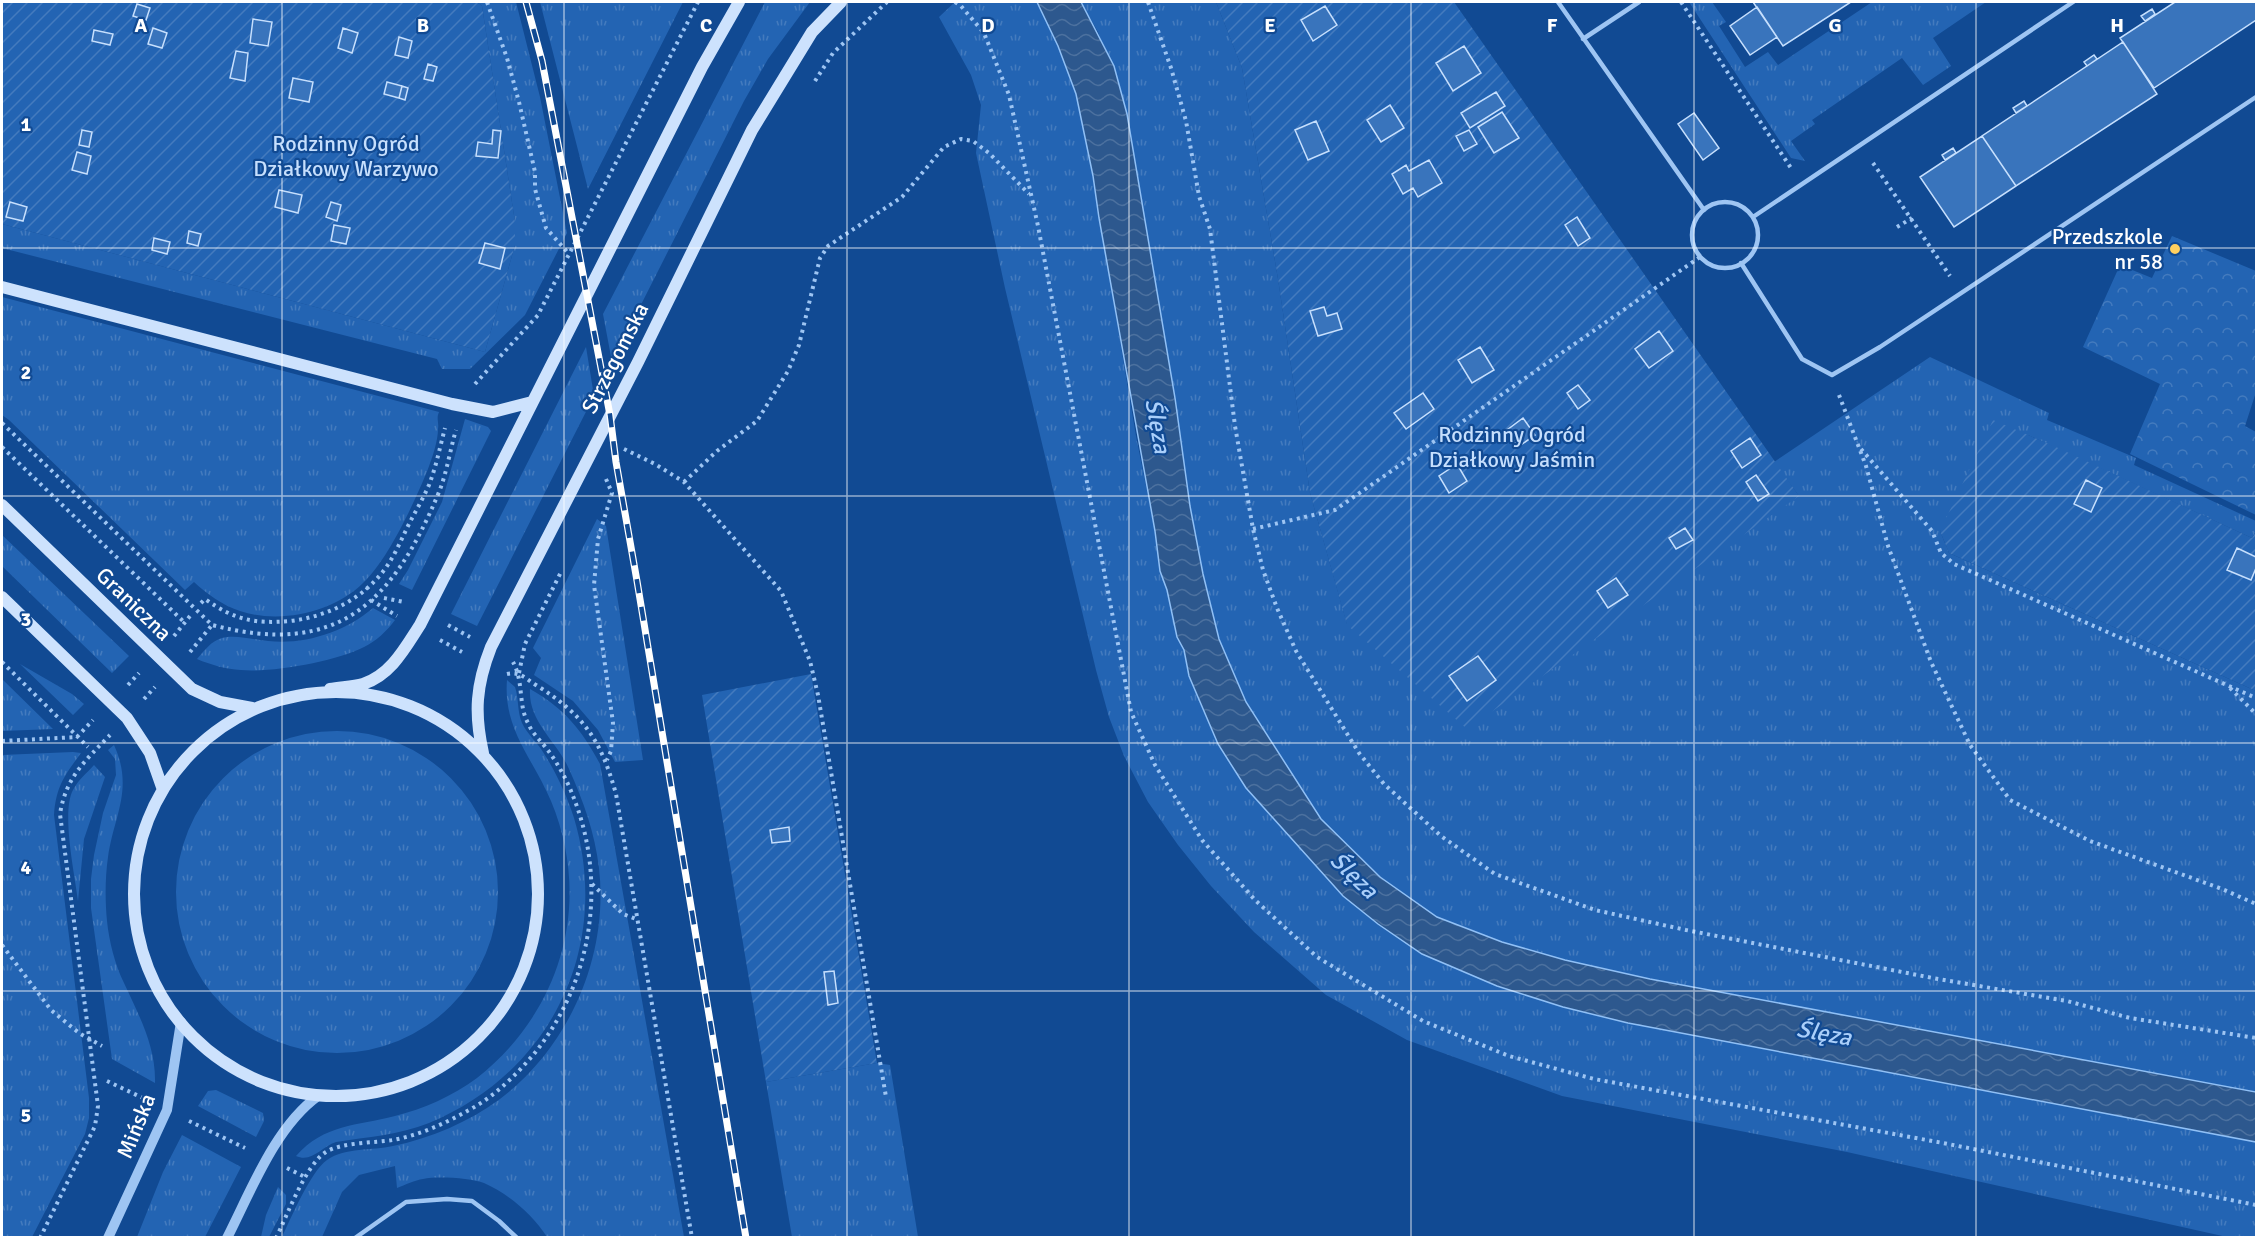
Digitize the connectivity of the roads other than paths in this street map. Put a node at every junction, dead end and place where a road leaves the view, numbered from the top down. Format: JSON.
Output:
{"nodes":[{"id":1,"x":739,"y":2,"type":"edge"},
{"id":2,"x":841,"y":2,"type":"edge"},
{"id":3,"x":1558,"y":2,"type":"edge"},
{"id":4,"x":1639,"y":2,"type":"edge"},
{"id":5,"x":2073,"y":2,"type":"edge"},
{"id":6,"x":1583,"y":39,"type":"junction"},
{"id":7,"x":2256,"y":98,"type":"edge"},
{"id":8,"x":1704,"y":210,"type":"junction"},
{"id":9,"x":1753,"y":217,"type":"junction"},
{"id":10,"x":1741,"y":263,"type":"junction"},
{"id":11,"x":2,"y":287,"type":"edge"},
{"id":12,"x":532,"y":402,"type":"junction"},
{"id":13,"x":2,"y":506,"type":"edge"},
{"id":14,"x":2,"y":597,"type":"edge"},
{"id":15,"x":321,"y":690,"type":"junction"},
{"id":16,"x":252,"y":708,"type":"junction"},
{"id":17,"x":483,"y":753,"type":"junction"},
{"id":18,"x":162,"y":788,"type":"junction"},
{"id":19,"x":181,"y":1022,"type":"junction"},
{"id":20,"x":318,"y":1096,"type":"junction"},
{"id":21,"x":108,"y":1238,"type":"edge"},
{"id":22,"x":228,"y":1238,"type":"edge"},
{"id":23,"x":355,"y":1238,"type":"edge"},
{"id":24,"x":517,"y":1238,"type":"edge"}],
"edges":[{"from":1,"to":12,"type":"main road"},
{"from":2,"to":17,"type":"main road","name":"Strzegomska"},
{"from":3,"to":6,"type":"lane"},
{"from":4,"to":6,"type":"lane"},
{"from":5,"to":9,"type":"lane"},
{"from":6,"to":8,"type":"lane"},
{"from":7,"to":10,"type":"lane"},
{"from":8,"to":9,"type":"lane"},
{"from":8,"to":10,"type":"lane"},
{"from":9,"to":10,"type":"lane"},
{"from":11,"to":12,"type":"main road"},
{"from":12,"to":15,"type":"main road"},
{"from":13,"to":16,"type":"main road","name":"Graniczna"},
{"from":14,"to":18,"type":"main road"},
{"from":15,"to":16,"type":"main road"},
{"from":15,"to":17,"type":"main road"},
{"from":16,"to":18,"type":"main road"},
{"from":17,"to":20,"type":"main road"},
{"from":18,"to":19,"type":"main road"},
{"from":19,"to":20,"type":"main road"},
{"from":19,"to":21,"type":"street","name":"Mińska"},
{"from":20,"to":22,"type":"street"},
{"from":23,"to":24,"type":"lane"}]}
